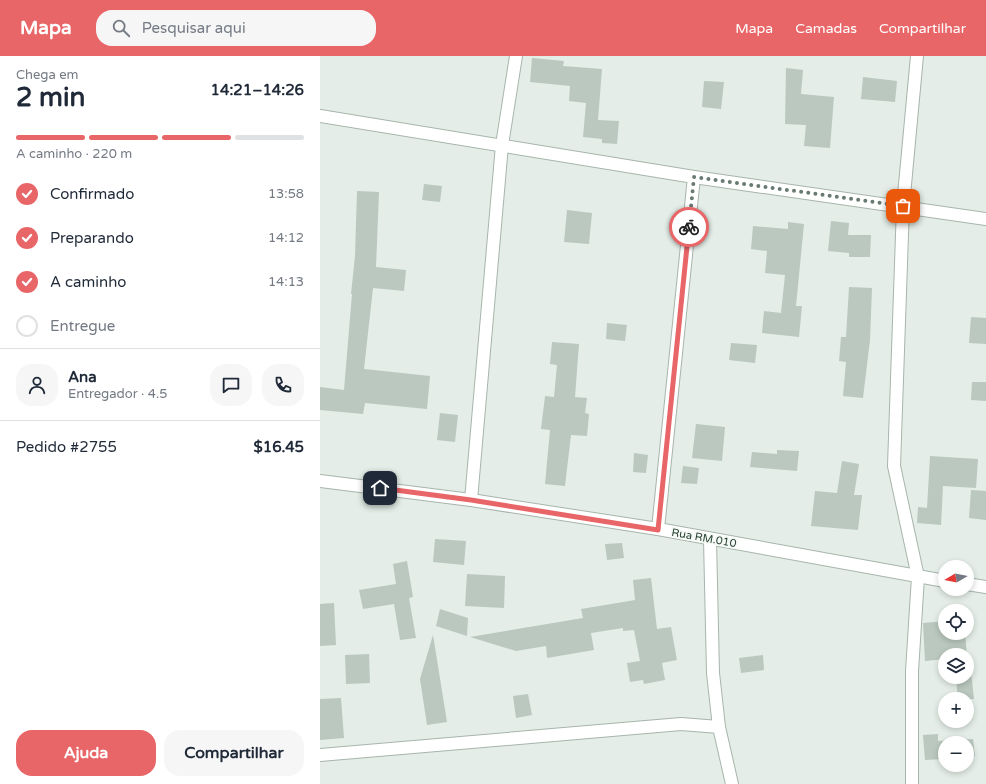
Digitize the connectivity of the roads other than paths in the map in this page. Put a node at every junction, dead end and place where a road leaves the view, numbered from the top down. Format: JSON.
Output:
{"nodes":[{"id":1,"x":516,"y":56,"type":"edge"},
{"id":2,"x":917,"y":56,"type":"edge"},
{"id":3,"x":320,"y":116,"type":"edge"},
{"id":4,"x":502,"y":146,"type":"junction"},
{"id":5,"x":694,"y":177,"type":"junction"},
{"id":6,"x":903,"y":206,"type":"junction"},
{"id":7,"x":986,"y":219,"type":"edge"},
{"id":8,"x":320,"y":481,"type":"edge"},
{"id":9,"x":471,"y":500,"type":"junction"},
{"id":10,"x":658,"y":530,"type":"junction"},
{"id":11,"x":710,"y":539,"type":"junction"},
{"id":12,"x":918,"y":577,"type":"junction"},
{"id":13,"x":938,"y":580,"type":"edge"},
{"id":14,"x":974,"y":585,"type":"edge"},
{"id":15,"x":986,"y":587,"type":"edge"},
{"id":16,"x":719,"y":727,"type":"junction"},
{"id":17,"x":320,"y":755,"type":"edge"},
{"id":18,"x":732,"y":784,"type":"edge"},
{"id":19,"x":912,"y":784,"type":"edge"}],
"edges":[{"from":1,"to":4,"type":"street"},
{"from":2,"to":6,"type":"street"},
{"from":3,"to":4,"type":"street"},
{"from":4,"to":5,"type":"street"},
{"from":4,"to":9,"type":"street"},
{"from":5,"to":6,"type":"street"},
{"from":5,"to":10,"type":"street"},
{"from":6,"to":7,"type":"street"},
{"from":6,"to":12,"type":"street"},
{"from":8,"to":9,"type":"street","name":"Rua RM.010"},
{"from":9,"to":10,"type":"street","name":"Rua RM.010"},
{"from":10,"to":11,"type":"street","name":"Rua RM.010"},
{"from":11,"to":12,"type":"street","name":"Rua RM.010"},
{"from":11,"to":16,"type":"street"},
{"from":12,"to":13,"type":"street","name":"Rua RM.010"},
{"from":12,"to":19,"type":"street"},
{"from":14,"to":15,"type":"street"},
{"from":16,"to":17,"type":"street"},
{"from":16,"to":18,"type":"street"}]}
